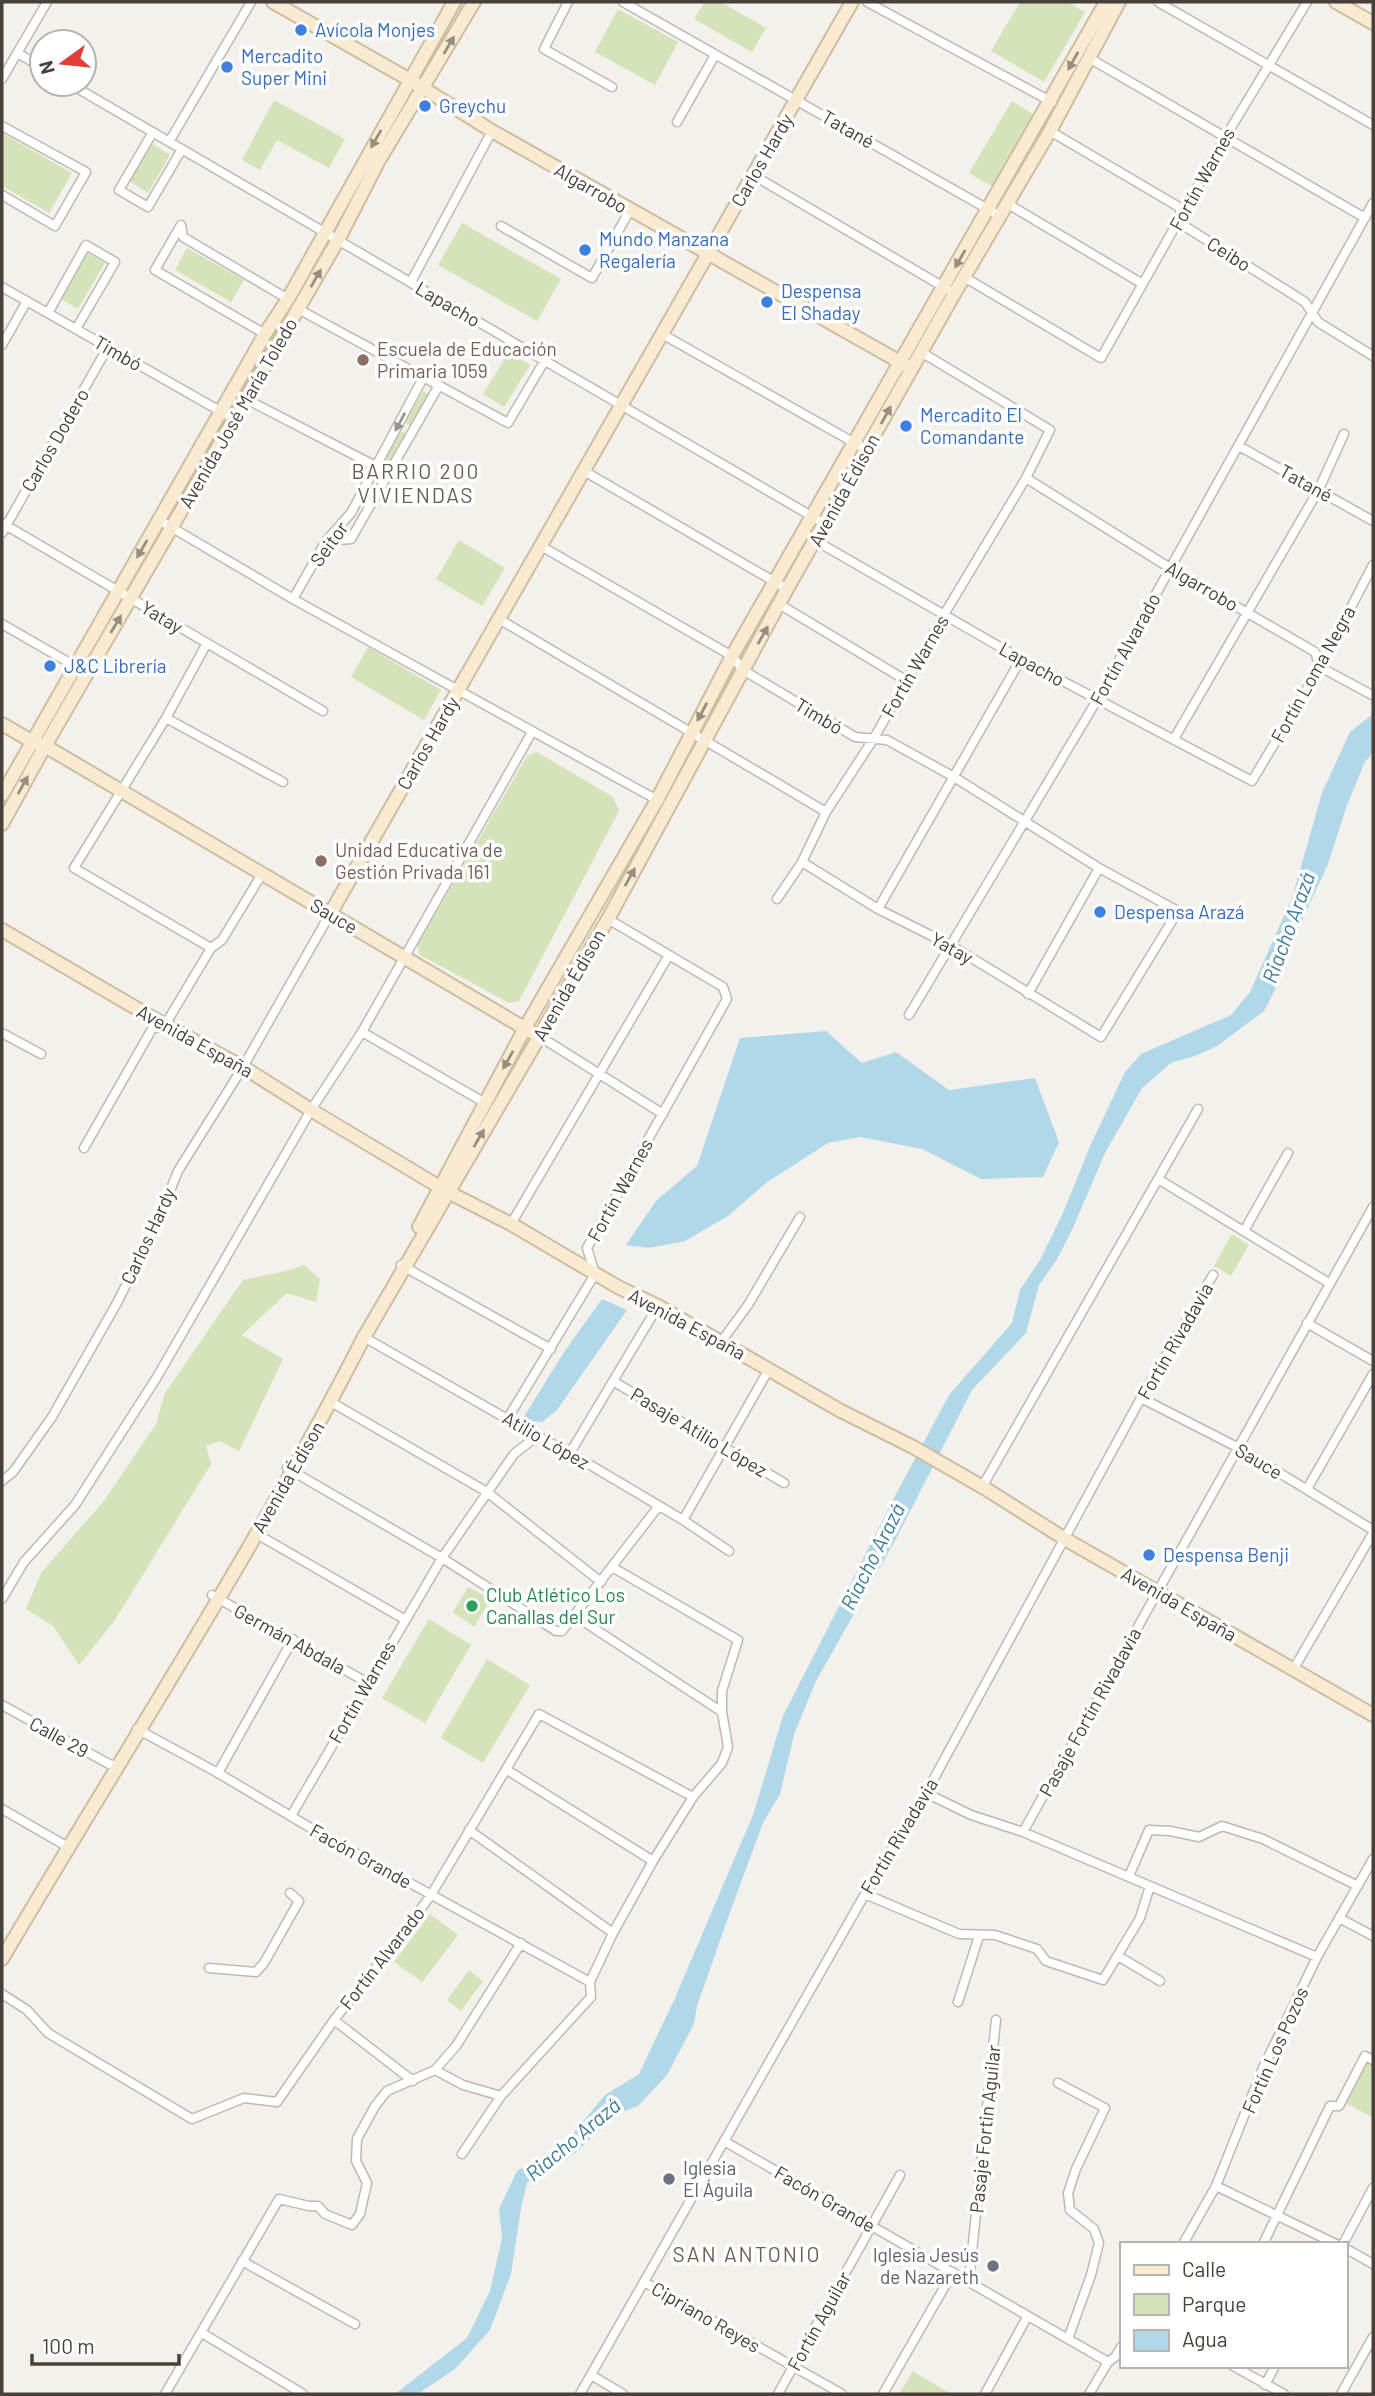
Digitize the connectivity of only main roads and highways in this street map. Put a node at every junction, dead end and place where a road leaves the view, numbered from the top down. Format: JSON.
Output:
{"nodes":[{"id":1,"x":273,"y":2,"type":"edge"},
{"id":2,"x":454,"y":2,"type":"edge"},
{"id":3,"x":474,"y":2,"type":"edge"},
{"id":4,"x":852,"y":2,"type":"edge"},
{"id":5,"x":1336,"y":2,"type":"edge"},
{"id":6,"x":1106,"y":5,"type":"edge"},
{"id":7,"x":1373,"y":23,"type":"edge"},
{"id":8,"x":410,"y":80,"type":"junction"},
{"id":9,"x":424,"y":88,"type":"junction"},
{"id":10,"x":1057,"y":104,"type":"junction"},
{"id":11,"x":994,"y":213,"type":"junction"},
{"id":12,"x":709,"y":253,"type":"junction"},
{"id":13,"x":949,"y":290,"type":"junction"},
{"id":14,"x":907,"y":365,"type":"junction"},
{"id":15,"x":2,"y":724,"type":"edge"},
{"id":16,"x":39,"y":744,"type":"junction"},
{"id":17,"x":2,"y":795,"type":"edge"},
{"id":18,"x":2,"y":824,"type":"edge"},
{"id":19,"x":330,"y":914,"type":"junction"},
{"id":20,"x":2,"y":930,"type":"edge"},
{"id":21,"x":525,"y":1028,"type":"junction"},
{"id":22,"x":539,"y":1037,"type":"junction"},
{"id":23,"x":490,"y":1106,"type":"junction"},
{"id":24,"x":444,"y":1189,"type":"junction"},
{"id":25,"x":362,"y":1336,"type":"junction"},
{"id":26,"x":289,"y":1469,"type":"junction"},
{"id":27,"x":215,"y":1597,"type":"junction"},
{"id":28,"x":1373,"y":1715,"type":"edge"},
{"id":29,"x":65,"y":1845,"type":"junction"},
{"id":30,"x":2,"y":1944,"type":"edge"},
{"id":31,"x":2,"y":1959,"type":"edge"}],
"edges":[{"from":1,"to":8,"type":"main road","name":"Algarrobo"},
{"from":2,"to":8,"type":"main road","name":"Avenida José María Toledo"},
{"from":9,"to":3,"type":"main road","name":"Avenida José María Toledo","one_way":true},
{"from":4,"to":12,"type":"main road","name":"Carlos Hardy"},
{"from":5,"to":7,"type":"main road"},
{"from":6,"to":10,"type":"main road","name":"Avenida Édison","one_way":true},
{"from":6,"to":10,"type":"main road","name":"Avenida Édison"},
{"from":8,"to":9,"type":"main road","name":"Algarrobo"},
{"from":8,"to":16,"type":"main road","name":"Avenida José María Toledo","one_way":true},
{"from":9,"to":12,"type":"main road","name":"Algarrobo"},
{"from":16,"to":9,"type":"main road","name":"Avenida José María Toledo","one_way":true},
{"from":10,"to":11,"type":"main road","name":"Avenida Édison"},
{"from":10,"to":11,"type":"main road","name":"Avenida Édison"},
{"from":11,"to":13,"type":"main road","name":"Avenida Édison","one_way":true},
{"from":11,"to":13,"type":"main road","name":"Avenida Édison"},
{"from":12,"to":14,"type":"main road","name":"Algarrobo"},
{"from":12,"to":19,"type":"main road","name":"Carlos Hardy"},
{"from":13,"to":14,"type":"main road","name":"Avenida Édison"},
{"from":13,"to":14,"type":"main road","name":"Avenida Édison"},
{"from":14,"to":21,"type":"main road","name":"Avenida Édison","one_way":true},
{"from":22,"to":14,"type":"main road","name":"Avenida Édison","one_way":true},
{"from":15,"to":16,"type":"main road","name":"Sauce"},
{"from":16,"to":17,"type":"main road","name":"Avenida José María Toledo"},
{"from":18,"to":16,"type":"main road","name":"Avenida José María Toledo","one_way":true},
{"from":16,"to":19,"type":"main road","name":"Sauce"},
{"from":19,"to":21,"type":"main road","name":"Sauce"},
{"from":20,"to":24,"type":"main road","name":"Avenida España"},
{"from":21,"to":22,"type":"main road","name":"Sauce"},
{"from":21,"to":23,"type":"main road","name":"Avenida Édison","one_way":true},
{"from":22,"to":23,"type":"main road","name":"Avenida Édison"},
{"from":23,"to":24,"type":"main road","name":"Avenida Édison"},
{"from":24,"to":25,"type":"main road","name":"Avenida Édison"},
{"from":24,"to":28,"type":"main road","name":"Avenida España"},
{"from":25,"to":26,"type":"main road","name":"Avenida Édison"},
{"from":25,"to":26,"type":"main road","name":"Avenida Édison"},
{"from":26,"to":27,"type":"main road","name":"Avenida Édison"},
{"from":26,"to":27,"type":"main road","name":"Avenida Édison"},
{"from":27,"to":29,"type":"main road","name":"Avenida Édison"},
{"from":29,"to":30,"type":"main road","name":"Avenida Édison"},
{"from":29,"to":31,"type":"main road","name":"Avenida Édison"}]}
